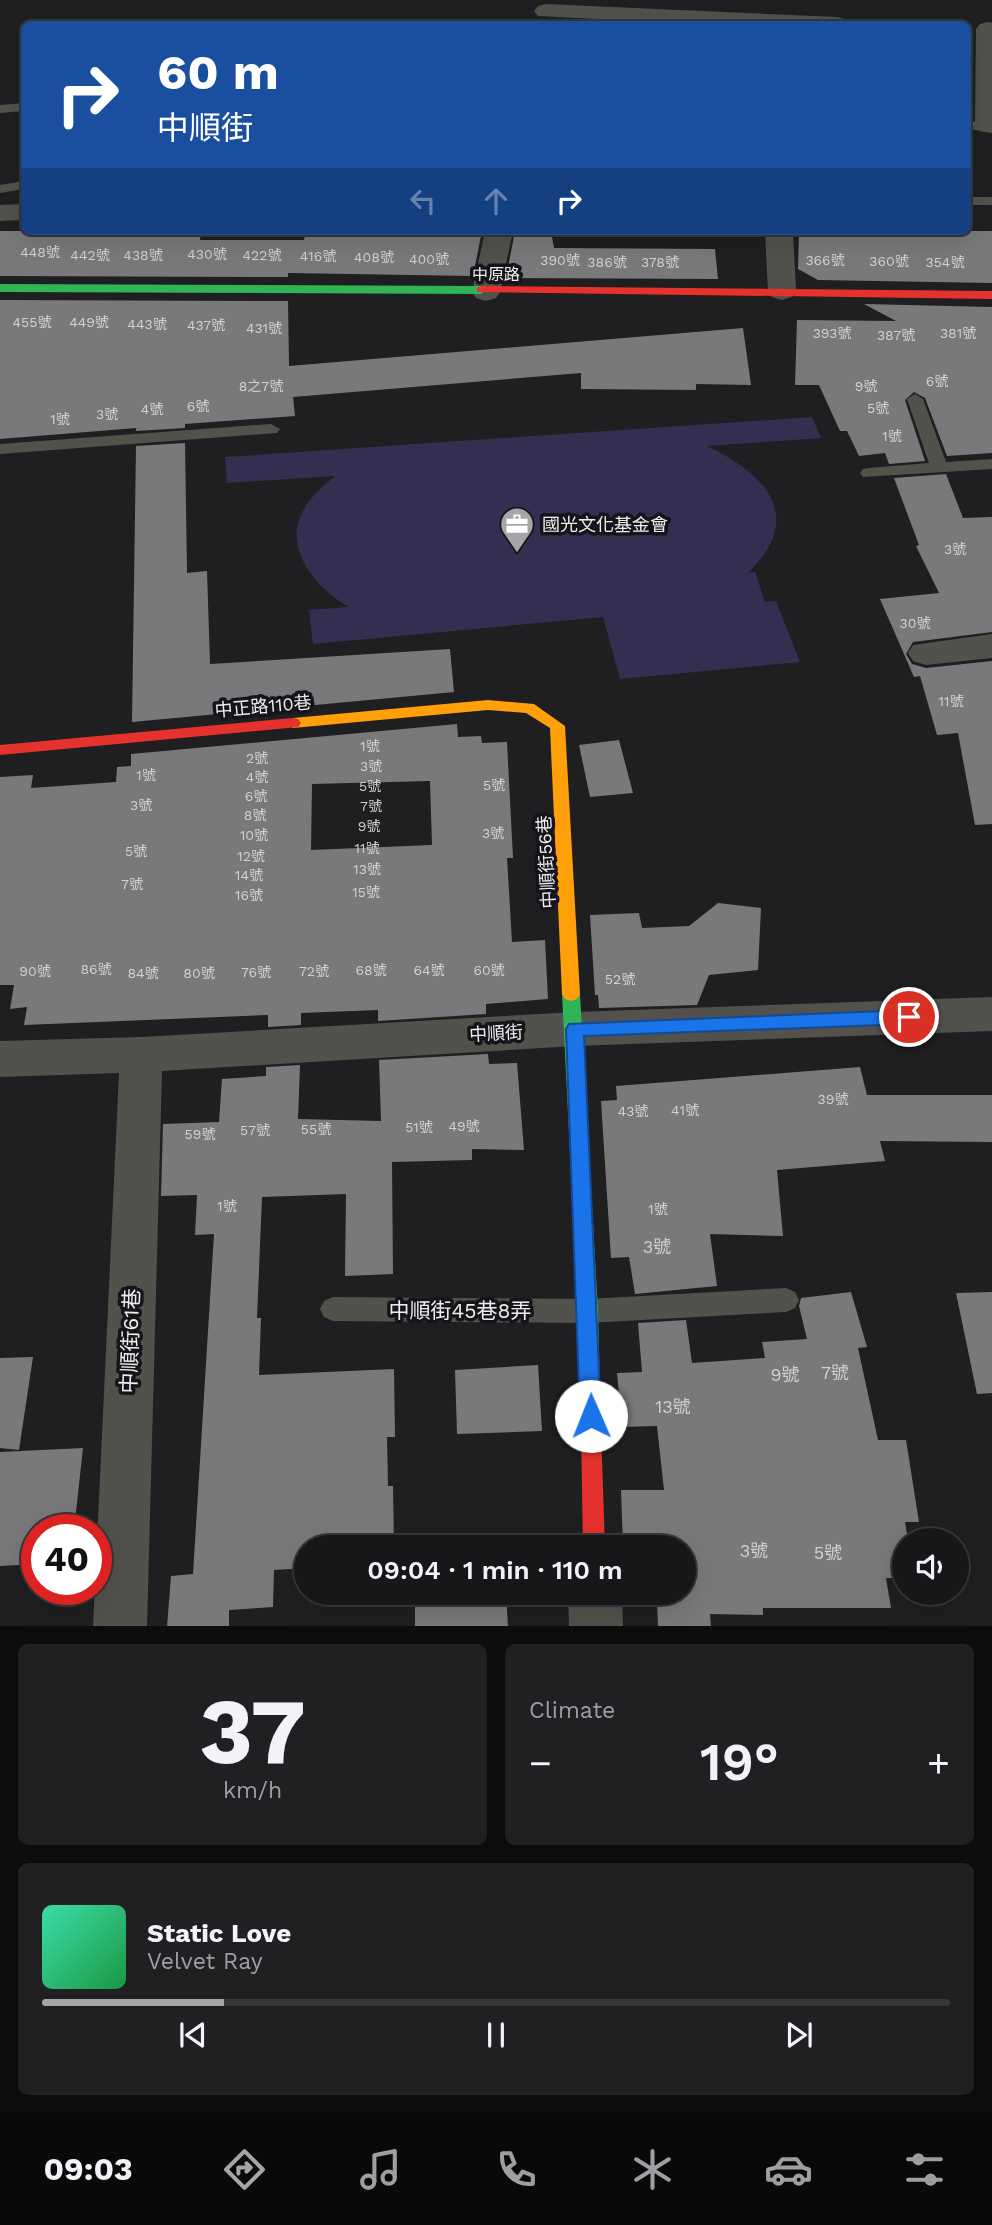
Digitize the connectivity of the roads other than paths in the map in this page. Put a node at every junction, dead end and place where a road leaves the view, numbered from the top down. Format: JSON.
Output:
{"nodes":[{"id":1,"x":544,"y":12,"type":"edge"},
{"id":2,"x":783,"y":16,"type":"edge"},
{"id":3,"x":817,"y":21,"type":"edge"},
{"id":4,"x":983,"y":29,"type":"edge"},
{"id":5,"x":21,"y":107,"type":"edge"},
{"id":6,"x":0,"y":109,"type":"edge"},
{"id":7,"x":983,"y":126,"type":"edge"},
{"id":8,"x":21,"y":186,"type":"edge"},
{"id":9,"x":0,"y":189,"type":"edge"},
{"id":10,"x":971,"y":201,"type":"edge"},
{"id":11,"x":992,"y":201,"type":"edge"},
{"id":12,"x":21,"y":212,"type":"edge"},
{"id":13,"x":0,"y":213,"type":"edge"},
{"id":14,"x":498,"y":235,"type":"edge"},
{"id":15,"x":779,"y":235,"type":"edge"},
{"id":16,"x":0,"y":289,"type":"edge"},
{"id":17,"x":782,"y":290,"type":"junction"},
{"id":18,"x":486,"y":292,"type":"junction"},
{"id":19,"x":992,"y":295,"type":"edge"},
{"id":20,"x":915,"y":399,"type":"dead end"},
{"id":21,"x":271,"y":429,"type":"dead end"},
{"id":22,"x":0,"y":449,"type":"edge"},
{"id":23,"x":992,"y":464,"type":"edge"},
{"id":24,"x":939,"y":468,"type":"junction"},
{"id":25,"x":869,"y":472,"type":"dead end"},
{"id":26,"x":992,"y":646,"type":"edge"},
{"id":27,"x":926,"y":653,"type":"dead end"},
{"id":28,"x":529,"y":708,"type":"joint"},
{"id":29,"x":0,"y":750,"type":"edge"},
{"id":30,"x":992,"y":1014,"type":"edge"},
{"id":31,"x":575,"y":1029,"type":"junction"},
{"id":32,"x":141,"y":1055,"type":"junction"},
{"id":33,"x":0,"y":1059,"type":"edge"},
{"id":34,"x":786,"y":1300,"type":"dead end"},
{"id":35,"x":333,"y":1309,"type":"dead end"},
{"id":36,"x":588,"y":1311,"type":"junction"},
{"id":37,"x":594,"y":1535,"type":"edge"},
{"id":38,"x":595,"y":1605,"type":"edge"},
{"id":39,"x":120,"y":1626,"type":"edge"},
{"id":40,"x":596,"y":1626,"type":"edge"}],
"edges":[{"from":1,"to":2,"type":"street"},
{"from":2,"to":3,"type":"street"},
{"from":4,"to":7,"type":"street"},
{"from":5,"to":6,"type":"lane"},
{"from":8,"to":9,"type":"lane"},
{"from":10,"to":11,"type":"lane"},
{"from":12,"to":13,"type":"street"},
{"from":14,"to":18,"type":"street"},
{"from":15,"to":17,"type":"street"},
{"from":16,"to":18,"type":"street","name":"中原路"},
{"from":17,"to":18,"type":"street","name":"中原路"},
{"from":17,"to":19,"type":"street","name":"中原路"},
{"from":20,"to":24,"type":"lane"},
{"from":21,"to":22,"type":"lane"},
{"from":23,"to":24,"type":"lane"},
{"from":24,"to":25,"type":"lane"},
{"from":26,"to":27,"type":"street"},
{"from":28,"to":29,"type":"street","name":"中正路110巷"},
{"from":28,"to":31,"type":"street","name":"中順街56巷"},
{"from":30,"to":31,"type":"street","name":"中順街"},
{"from":31,"to":32,"type":"street","name":"中順街"},
{"from":31,"to":36,"type":"street"},
{"from":32,"to":33,"type":"street","name":"中順街"},
{"from":32,"to":39,"type":"street","name":"中順街61巷"},
{"from":34,"to":36,"type":"lane","name":"中順街45巷8弄"},
{"from":35,"to":36,"type":"lane","name":"中順街45巷8弄"},
{"from":36,"to":37,"type":"street"},
{"from":38,"to":40,"type":"street"}]}
